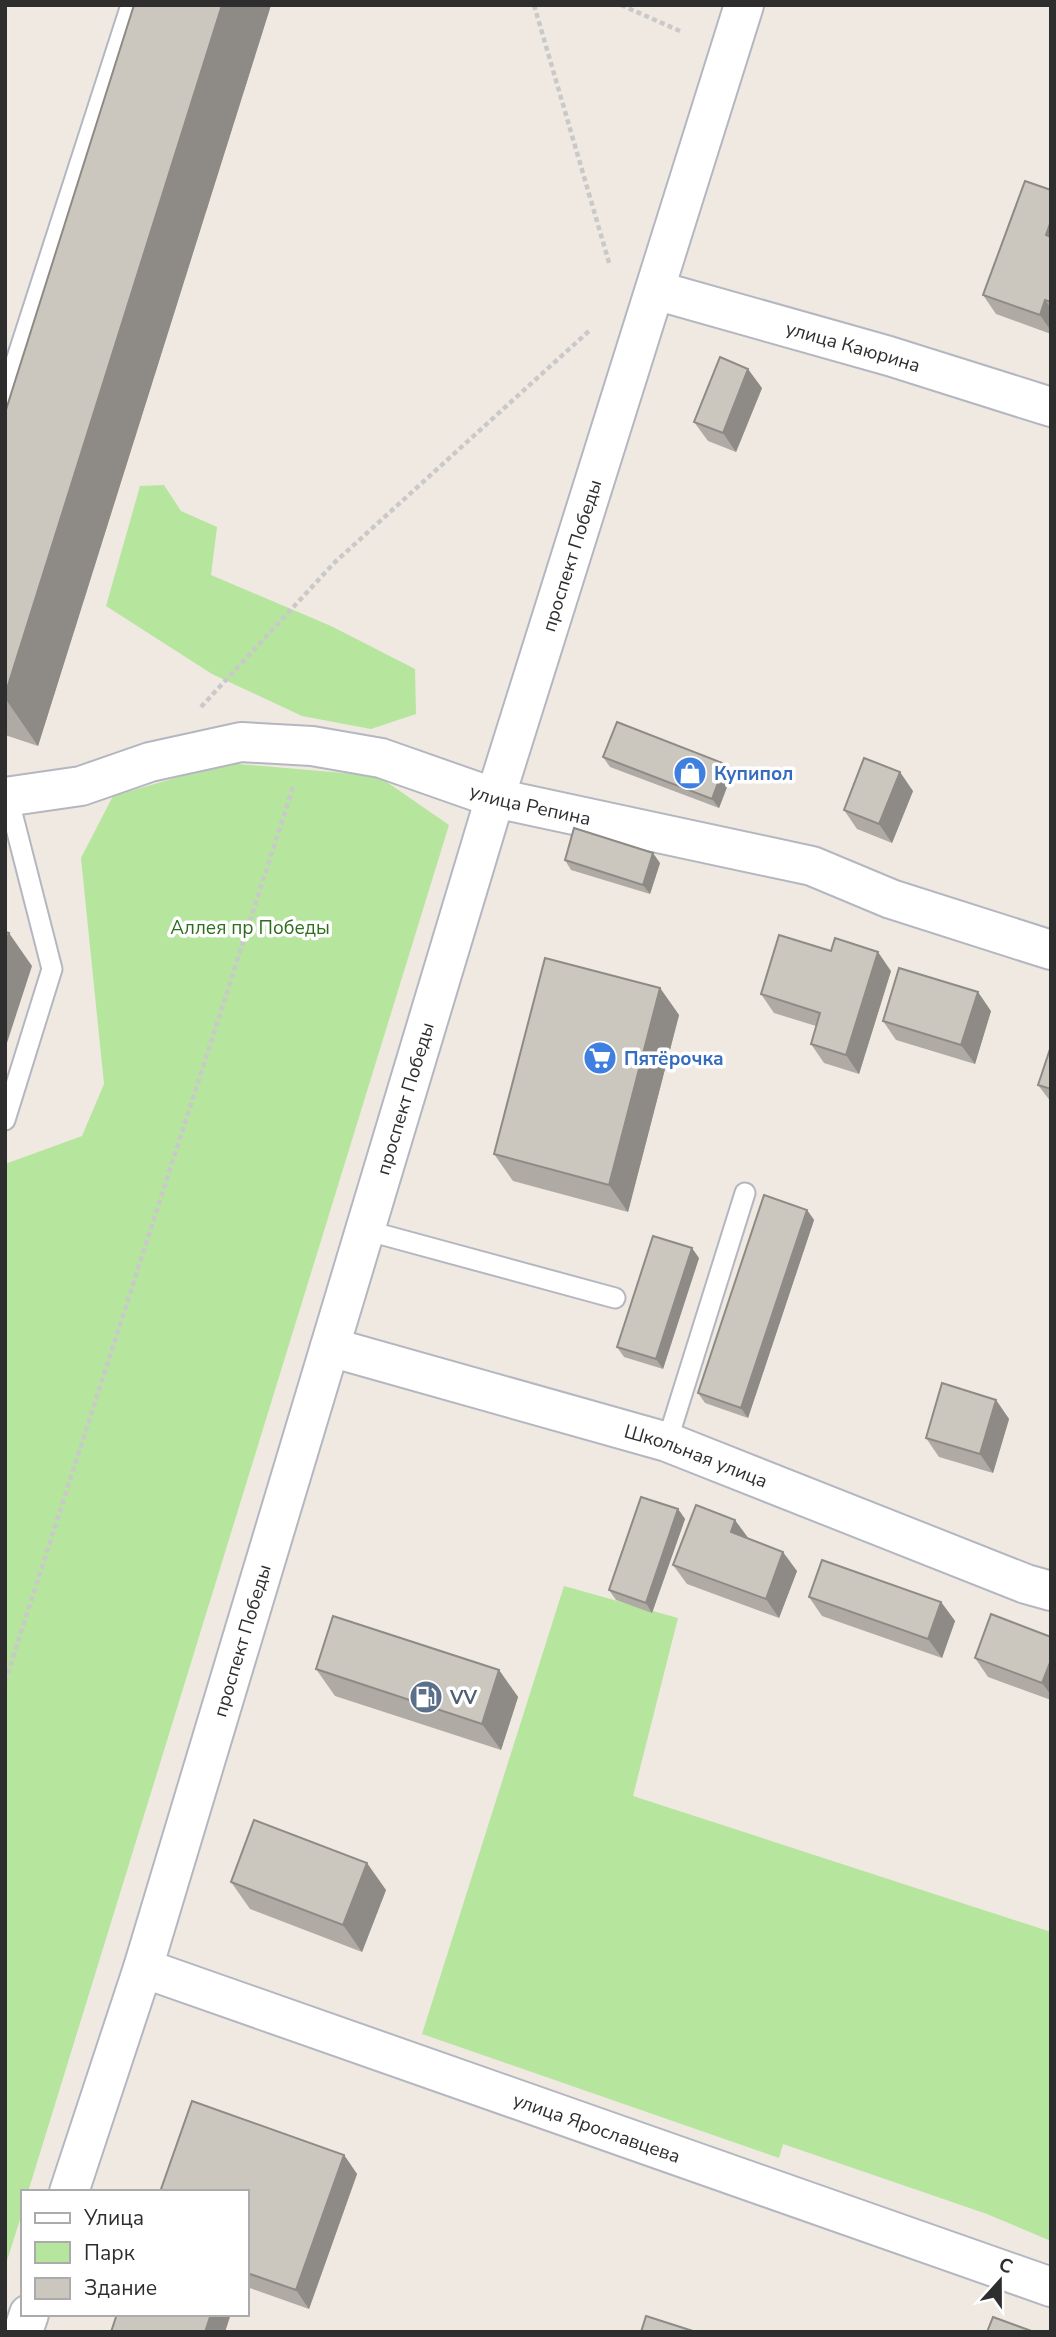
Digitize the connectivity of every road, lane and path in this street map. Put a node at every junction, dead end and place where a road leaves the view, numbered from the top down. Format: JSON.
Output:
{"nodes":[{"id":1,"x":131,"y":5,"type":"edge"},
{"id":2,"x":534,"y":5,"type":"edge"},
{"id":3,"x":621,"y":5,"type":"edge"},
{"id":4,"x":744,"y":5,"type":"edge"},
{"id":5,"x":680,"y":31,"type":"dead end"},
{"id":6,"x":610,"y":266,"type":"dead end"},
{"id":7,"x":655,"y":290,"type":"junction"},
{"id":8,"x":590,"y":330,"type":"dead end"},
{"id":9,"x":5,"y":395,"type":"edge"},
{"id":10,"x":1051,"y":407,"type":"edge"},
{"id":11,"x":197,"y":712,"type":"dead end"},
{"id":12,"x":307,"y":746,"type":"junction"},
{"id":13,"x":6,"y":797,"type":"edge"},
{"id":14,"x":495,"y":798,"type":"junction"},
{"id":15,"x":1051,"y":950,"type":"edge"},
{"id":16,"x":5,"y":1120,"type":"edge"},
{"id":17,"x":745,"y":1193,"type":"dead end"},
{"id":18,"x":365,"y":1230,"type":"junction"},
{"id":19,"x":615,"y":1298,"type":"dead end"},
{"id":20,"x":330,"y":1347,"type":"junction"},
{"id":21,"x":667,"y":1442,"type":"junction"},
{"id":22,"x":1051,"y":1591,"type":"edge"},
{"id":23,"x":5,"y":1682,"type":"edge"},
{"id":24,"x":143,"y":1968,"type":"junction"},
{"id":25,"x":70,"y":2190,"type":"edge"},
{"id":26,"x":1051,"y":2287,"type":"edge"}],
"edges":[{"from":1,"to":9,"type":"lane"},
{"from":2,"to":6,"type":"path"},
{"from":3,"to":5,"type":"path"},
{"from":4,"to":7,"type":"street","name":"проспект Победы"},
{"from":7,"to":10,"type":"street","name":"улица Каюрина"},
{"from":7,"to":14,"type":"street","name":"проспект Победы"},
{"from":8,"to":11,"type":"path"},
{"from":12,"to":13,"type":"street","name":"улица Репина"},
{"from":12,"to":14,"type":"street","name":"улица Репина"},
{"from":12,"to":23,"type":"path"},
{"from":13,"to":16,"type":"lane"},
{"from":14,"to":15,"type":"street","name":"улица Репина"},
{"from":14,"to":18,"type":"street","name":"проспект Победы"},
{"from":17,"to":21,"type":"lane"},
{"from":18,"to":19,"type":"lane"},
{"from":18,"to":20,"type":"street","name":"проспект Победы"},
{"from":20,"to":21,"type":"street","name":"Школьная улица"},
{"from":20,"to":24,"type":"street","name":"проспект Победы"},
{"from":21,"to":22,"type":"street","name":"Школьная улица"},
{"from":24,"to":25,"type":"street","name":"проспект Победы"},
{"from":24,"to":26,"type":"street","name":"улица Ярославцева"}]}
